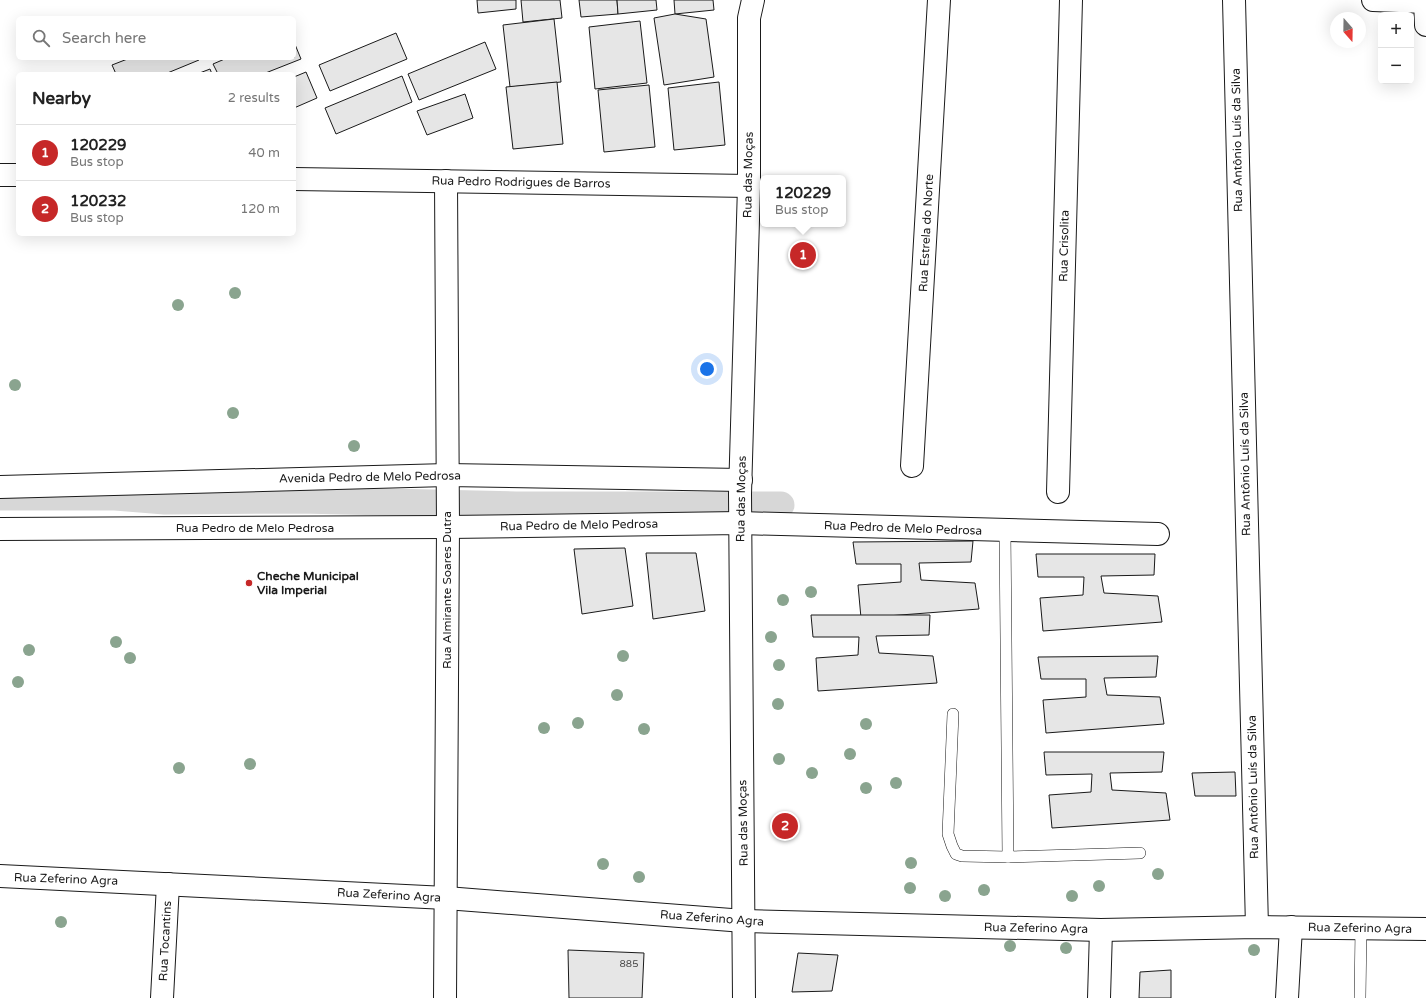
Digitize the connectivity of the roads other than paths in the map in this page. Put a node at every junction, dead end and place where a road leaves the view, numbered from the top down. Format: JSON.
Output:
{"nodes":[{"id":1,"x":753,"y":0,"type":"edge"},
{"id":2,"x":939,"y":0,"type":"edge"},
{"id":3,"x":1071,"y":0,"type":"edge"},
{"id":4,"x":1234,"y":0,"type":"edge"},
{"id":5,"x":1373,"y":0,"type":"edge"},
{"id":6,"x":1425,"y":2,"type":"edge"},
{"id":7,"x":1426,"y":25,"type":"edge"},
{"id":8,"x":0,"y":174,"type":"edge"},
{"id":9,"x":16,"y":176,"type":"edge"},
{"id":10,"x":296,"y":179,"type":"edge"},
{"id":11,"x":446,"y":181,"type":"junction"},
{"id":12,"x":749,"y":186,"type":"junction"},
{"id":13,"x":912,"y":466,"type":"dead end"},
{"id":14,"x":447,"y":478,"type":"junction"},
{"id":15,"x":0,"y":487,"type":"edge"},
{"id":16,"x":740,"y":487,"type":"junction"},
{"id":17,"x":1058,"y":492,"type":"dead end"},
{"id":18,"x":740,"y":520,"type":"junction"},
{"id":19,"x":447,"y":521,"type":"junction"},
{"id":20,"x":0,"y":529,"type":"edge"},
{"id":21,"x":1005,"y":531,"type":"junction"},
{"id":22,"x":1158,"y":534,"type":"dead end"},
{"id":23,"x":953,"y":714,"type":"dead end"},
{"id":24,"x":1140,"y":853,"type":"dead end"},
{"id":25,"x":1008,"y":857,"type":"junction"},
{"id":26,"x":0,"y":876,"type":"edge"},
{"id":27,"x":168,"y":884,"type":"junction"},
{"id":28,"x":446,"y":898,"type":"junction"},
{"id":29,"x":744,"y":921,"type":"junction"},
{"id":30,"x":1256,"y":927,"type":"junction"},
{"id":31,"x":1290,"y":927,"type":"junction"},
{"id":32,"x":1361,"y":928,"type":"junction"},
{"id":33,"x":1426,"y":929,"type":"edge"},
{"id":34,"x":1101,"y":930,"type":"junction"},
{"id":35,"x":162,"y":998,"type":"edge"},
{"id":36,"x":445,"y":998,"type":"edge"},
{"id":37,"x":744,"y":998,"type":"edge"},
{"id":38,"x":1099,"y":998,"type":"edge"},
{"id":39,"x":1287,"y":998,"type":"edge"},
{"id":40,"x":1360,"y":998,"type":"edge"}],
"edges":[{"from":1,"to":12,"type":"street","name":"Rua das Moças"},
{"from":2,"to":13,"type":"street","name":"Rua Estrela do Norte"},
{"from":3,"to":17,"type":"street","name":"Rua Crisolita"},
{"from":4,"to":30,"type":"street","name":"Rua Antônio Luís da Silva"},
{"from":5,"to":6,"type":"street"},
{"from":6,"to":7,"type":"street"},
{"from":8,"to":9,"type":"street"},
{"from":10,"to":11,"type":"street","name":"Rua Pedro Rodrigues de Barros"},
{"from":11,"to":12,"type":"street","name":"Rua Pedro Rodrigues de Barros"},
{"from":11,"to":14,"type":"street","name":"Rua Almirante Soares Dutra"},
{"from":12,"to":16,"type":"street","name":"Rua das Moças"},
{"from":14,"to":15,"type":"street","name":"Avenida Pedro de Melo Pedrosa"},
{"from":14,"to":16,"type":"street","name":"Avenida Pedro de Melo Pedrosa"},
{"from":14,"to":19,"type":"street","name":"Rua Almirante Soares Dutra"},
{"from":16,"to":18,"type":"street","name":"Rua das Moças"},
{"from":18,"to":19,"type":"street","name":"Rua Pedro de Melo Pedrosa"},
{"from":18,"to":21,"type":"street","name":"Rua Pedro de Melo Pedrosa"},
{"from":18,"to":29,"type":"street","name":"Rua das Moças"},
{"from":19,"to":20,"type":"street","name":"Rua Pedro de Melo Pedrosa"},
{"from":19,"to":28,"type":"street","name":"Rua Almirante Soares Dutra"},
{"from":21,"to":22,"type":"street","name":"Rua Pedro de Melo Pedrosa"},
{"from":21,"to":25,"type":"lane"},
{"from":23,"to":25,"type":"lane"},
{"from":24,"to":25,"type":"lane"},
{"from":26,"to":27,"type":"street","name":"Rua Zeferino Agra"},
{"from":27,"to":28,"type":"street","name":"Rua Zeferino Agra"},
{"from":27,"to":35,"type":"street","name":"Rua Tocantins"},
{"from":28,"to":29,"type":"street","name":"Rua Zeferino Agra"},
{"from":28,"to":36,"type":"street","name":"Rua Almirante Soares Dutra"},
{"from":29,"to":34,"type":"street","name":"Rua Zeferino Agra"},
{"from":29,"to":37,"type":"street","name":"Rua das Moças"},
{"from":30,"to":31,"type":"street","name":"Rua Zeferino Agra"},
{"from":30,"to":34,"type":"street","name":"Rua Zeferino Agra"},
{"from":31,"to":32,"type":"street","name":"Rua Zeferino Agra"},
{"from":31,"to":39,"type":"street"},
{"from":32,"to":33,"type":"street","name":"Rua Zeferino Agra"},
{"from":32,"to":40,"type":"lane"},
{"from":34,"to":38,"type":"street"}]}
